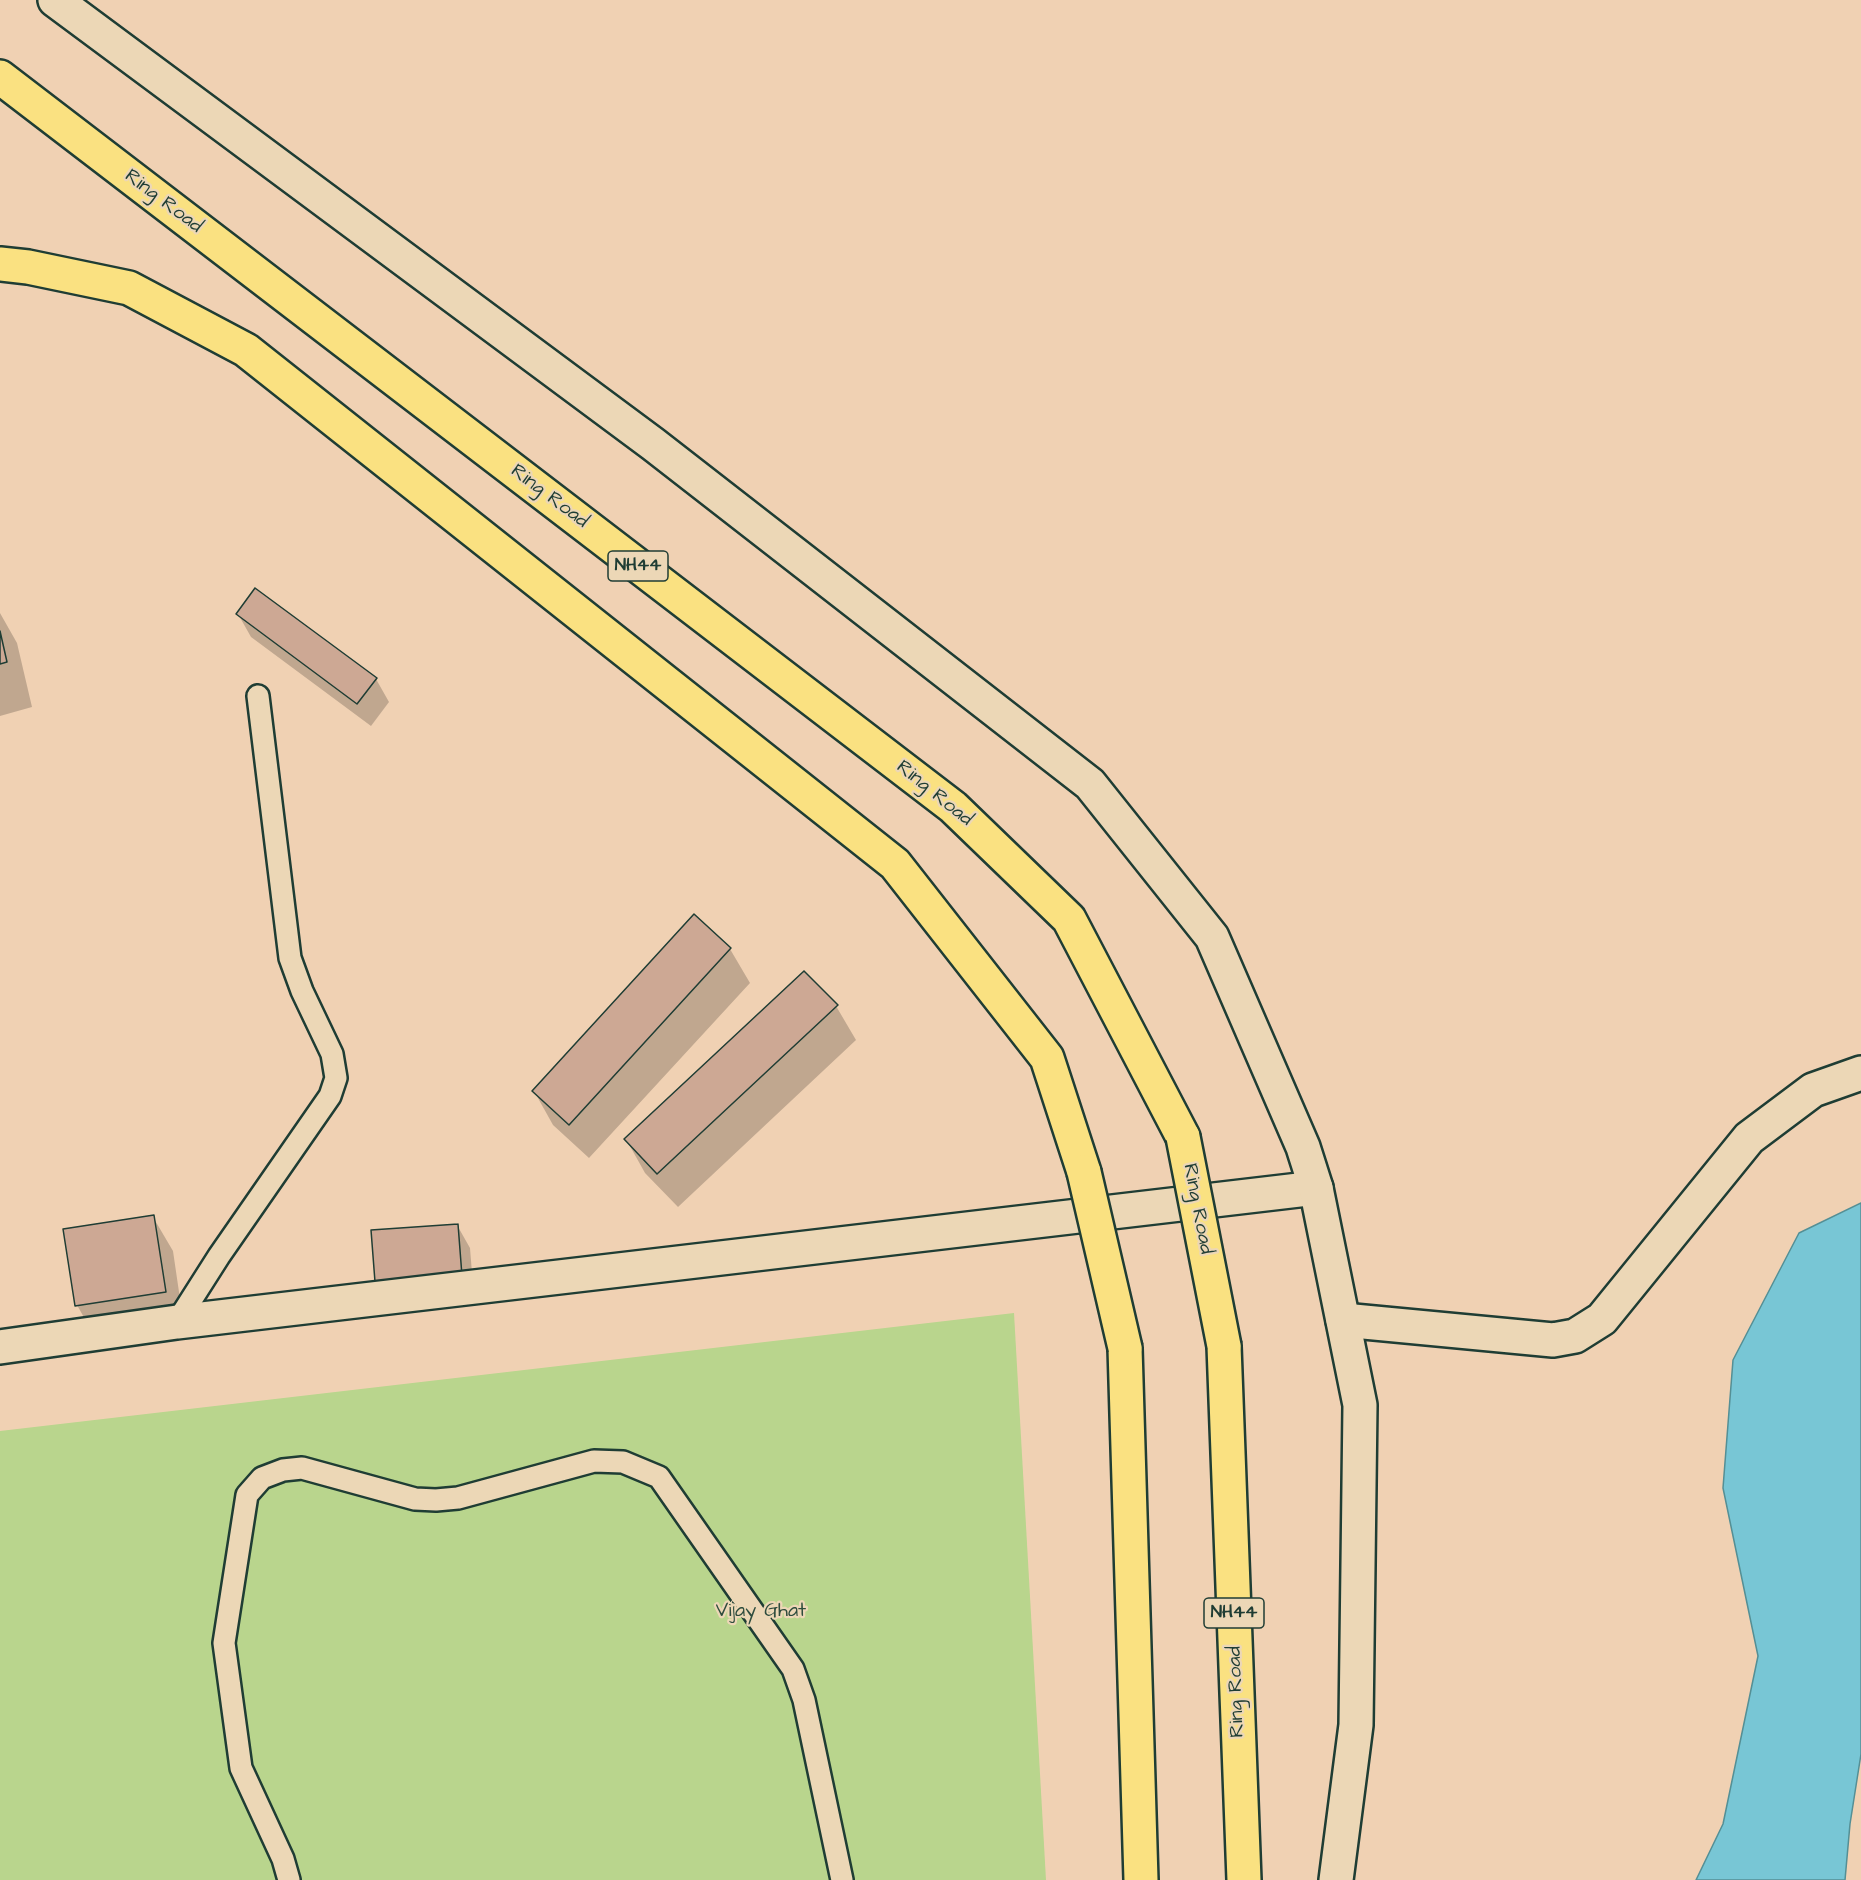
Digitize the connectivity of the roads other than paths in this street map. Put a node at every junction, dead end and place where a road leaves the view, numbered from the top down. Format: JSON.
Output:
{"nodes":[{"id":1,"x":55,"y":0,"type":"edge"},
{"id":2,"x":0,"y":76,"type":"edge"},
{"id":3,"x":0,"y":264,"type":"edge"},
{"id":4,"x":258,"y":696,"type":"dead end"},
{"id":5,"x":1861,"y":1073,"type":"edge"},
{"id":6,"x":1316,"y":1188,"type":"junction"},
{"id":7,"x":1343,"y":1320,"type":"junction"},
{"id":8,"x":177,"y":1322,"type":"junction"},
{"id":9,"x":0,"y":1347,"type":"edge"},
{"id":10,"x":289,"y":1880,"type":"edge"},
{"id":11,"x":842,"y":1880,"type":"edge"},
{"id":12,"x":1141,"y":1880,"type":"edge"},
{"id":13,"x":1244,"y":1880,"type":"edge"},
{"id":14,"x":1336,"y":1880,"type":"edge"}],
"edges":[{"from":1,"to":6,"type":"street"},
{"from":2,"to":13,"type":"highway","name":"Ring Road","number":"NH44","bridge":true},
{"from":3,"to":12,"type":"highway","bridge":true},
{"from":4,"to":8,"type":"lane"},
{"from":5,"to":7,"type":"street"},
{"from":6,"to":7,"type":"street"},
{"from":6,"to":8,"type":"street"},
{"from":7,"to":14,"type":"street"},
{"from":8,"to":9,"type":"street"},
{"from":10,"to":11,"type":"lane"}]}
